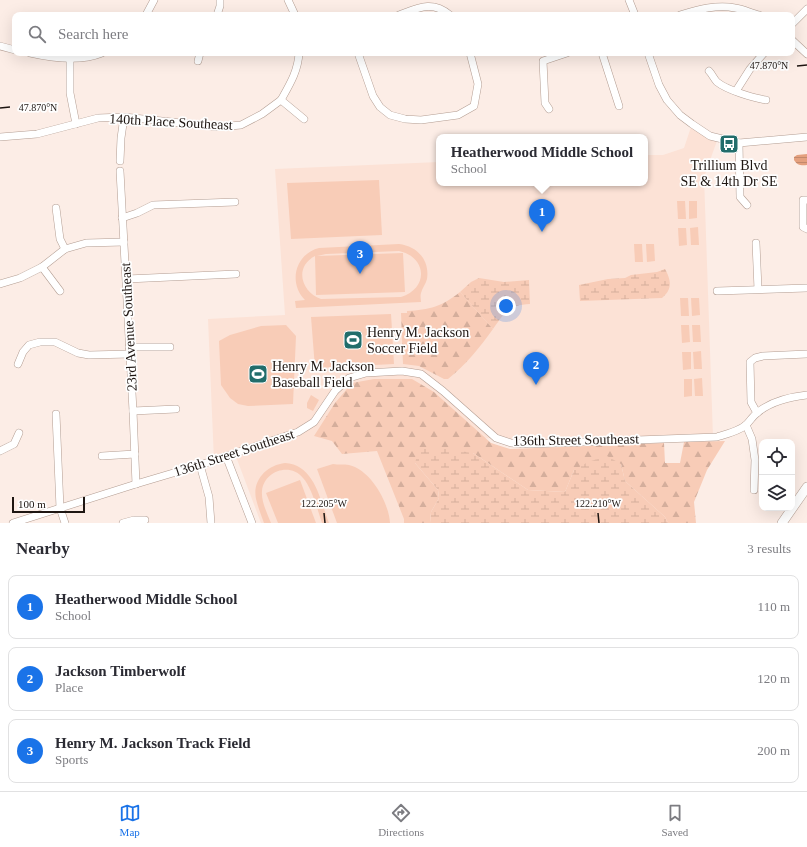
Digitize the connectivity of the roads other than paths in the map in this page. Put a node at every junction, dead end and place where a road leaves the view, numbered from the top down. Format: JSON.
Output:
{"nodes":[{"id":1,"x":154,"y":0,"type":"edge"},
{"id":2,"x":220,"y":0,"type":"edge"},
{"id":3,"x":288,"y":0,"type":"edge"},
{"id":4,"x":629,"y":0,"type":"edge"},
{"id":5,"x":735,"y":4,"type":"edge"},
{"id":6,"x":807,"y":9,"type":"edge"},
{"id":7,"x":148,"y":12,"type":"edge"},
{"id":8,"x":218,"y":12,"type":"edge"},
{"id":9,"x":294,"y":12,"type":"edge"},
{"id":10,"x":408,"y":12,"type":"edge"},
{"id":11,"x":447,"y":12,"type":"edge"},
{"id":12,"x":634,"y":12,"type":"edge"},
{"id":13,"x":690,"y":12,"type":"edge"},
{"id":14,"x":752,"y":12,"type":"edge"},
{"id":15,"x":795,"y":21,"type":"edge"},
{"id":16,"x":795,"y":43,"type":"edge"},
{"id":17,"x":1,"y":48,"type":"edge"},
{"id":18,"x":12,"y":50,"type":"edge"},
{"id":19,"x":807,"y":54,"type":"edge"},
{"id":20,"x":50,"y":56,"type":"edge"},
{"id":21,"x":91,"y":56,"type":"edge"},
{"id":22,"x":199,"y":56,"type":"edge"},
{"id":23,"x":299,"y":56,"type":"edge"},
{"id":24,"x":359,"y":56,"type":"edge"},
{"id":25,"x":471,"y":56,"type":"edge"},
{"id":26,"x":558,"y":56,"type":"edge"},
{"id":27,"x":603,"y":56,"type":"edge"},
{"id":28,"x":649,"y":56,"type":"edge"},
{"id":29,"x":761,"y":56,"type":"edge"},
{"id":30,"x":70,"y":59,"type":"junction"},
{"id":31,"x":198,"y":61,"type":"dead end"},
{"id":32,"x":710,"y":71,"type":"dead end"},
{"id":33,"x":736,"y":91,"type":"junction"},
{"id":34,"x":281,"y":100,"type":"junction"},
{"id":35,"x":766,"y":100,"type":"dead end"},
{"id":36,"x":619,"y":106,"type":"dead end"},
{"id":37,"x":549,"y":109,"type":"dead end"},
{"id":38,"x":124,"y":117,"type":"junction"},
{"id":39,"x":304,"y":119,"type":"dead end"},
{"id":40,"x":76,"y":124,"type":"junction"},
{"id":41,"x":0,"y":137,"type":"edge"},
{"id":42,"x":807,"y":137,"type":"edge"},
{"id":43,"x":739,"y":143,"type":"junction"},
{"id":44,"x":120,"y":161,"type":"dead end"},
{"id":45,"x":120,"y":171,"type":"dead end"},
{"id":46,"x":807,"y":200,"type":"edge"},
{"id":47,"x":235,"y":202,"type":"dead end"},
{"id":48,"x":747,"y":205,"type":"dead end"},
{"id":49,"x":56,"y":208,"type":"dead end"},
{"id":50,"x":122,"y":218,"type":"junction"},
{"id":51,"x":807,"y":230,"type":"edge"},
{"id":52,"x":124,"y":242,"type":"junction"},
{"id":53,"x":756,"y":243,"type":"dead end"},
{"id":54,"x":65,"y":249,"type":"junction"},
{"id":55,"x":42,"y":267,"type":"junction"},
{"id":56,"x":236,"y":274,"type":"dead end"},
{"id":57,"x":127,"y":279,"type":"junction"},
{"id":58,"x":0,"y":284,"type":"edge"},
{"id":59,"x":807,"y":288,"type":"edge"},
{"id":60,"x":758,"y":289,"type":"junction"},
{"id":61,"x":60,"y":291,"type":"dead end"},
{"id":62,"x":718,"y":291,"type":"dead end"},
{"id":63,"x":170,"y":347,"type":"dead end"},
{"id":64,"x":129,"y":350,"type":"junction"},
{"id":65,"x":807,"y":354,"type":"edge"},
{"id":66,"x":18,"y":364,"type":"dead end"},
{"id":67,"x":807,"y":395,"type":"edge"},
{"id":68,"x":176,"y":409,"type":"dead end"},
{"id":69,"x":134,"y":411,"type":"junction"},
{"id":70,"x":757,"y":413,"type":"junction"},
{"id":71,"x":56,"y":414,"type":"dead end"},
{"id":72,"x":746,"y":425,"type":"junction"},
{"id":73,"x":19,"y":433,"type":"dead end"},
{"id":74,"x":0,"y":451,"type":"edge"},
{"id":75,"x":135,"y":454,"type":"junction"},
{"id":76,"x":102,"y":456,"type":"dead end"},
{"id":77,"x":226,"y":456,"type":"junction"},
{"id":78,"x":759,"y":460,"type":"edge"},
{"id":79,"x":200,"y":465,"type":"junction"},
{"id":80,"x":136,"y":484,"type":"junction"},
{"id":81,"x":807,"y":487,"type":"edge"},
{"id":82,"x":754,"y":490,"type":"dead end"},
{"id":83,"x":60,"y":508,"type":"junction"},
{"id":84,"x":145,"y":520,"type":"dead end"},
{"id":85,"x":13,"y":523,"type":"edge"},
{"id":86,"x":65,"y":523,"type":"edge"},
{"id":87,"x":123,"y":523,"type":"edge"},
{"id":88,"x":211,"y":523,"type":"edge"},
{"id":89,"x":252,"y":523,"type":"edge"},
{"id":90,"x":782,"y":523,"type":"edge"}],
"edges":[{"from":1,"to":7,"type":"street"},
{"from":2,"to":8,"type":"street"},
{"from":3,"to":9,"type":"street"},
{"from":4,"to":12,"type":"street"},
{"from":5,"to":13,"type":"street"},
{"from":5,"to":14,"type":"street"},
{"from":6,"to":15,"type":"street"},
{"from":10,"to":11,"type":"street"},
{"from":16,"to":19,"type":"street"},
{"from":17,"to":18,"type":"street"},
{"from":20,"to":30,"type":"street"},
{"from":21,"to":30,"type":"street"},
{"from":22,"to":31,"type":"street"},
{"from":23,"to":34,"type":"street"},
{"from":24,"to":25,"type":"street"},
{"from":26,"to":37,"type":"street"},
{"from":27,"to":36,"type":"street"},
{"from":28,"to":43,"type":"street"},
{"from":29,"to":33,"type":"street"},
{"from":30,"to":40,"type":"street"},
{"from":32,"to":33,"type":"street"},
{"from":33,"to":35,"type":"street"},
{"from":34,"to":38,"type":"street","name":"140th Place Southeast"},
{"from":34,"to":39,"type":"street"},
{"from":38,"to":40,"type":"street","name":"140th Place Southeast"},
{"from":38,"to":44,"type":"street"},
{"from":40,"to":41,"type":"street","name":"140th Place Southeast"},
{"from":42,"to":43,"type":"street"},
{"from":43,"to":48,"type":"street"},
{"from":45,"to":50,"type":"street","name":"23rd Avenue Southeast"},
{"from":46,"to":51,"type":"street"},
{"from":47,"to":50,"type":"street"},
{"from":49,"to":54,"type":"street"},
{"from":50,"to":52,"type":"street","name":"23rd Avenue Southeast"},
{"from":52,"to":54,"type":"street"},
{"from":52,"to":57,"type":"street","name":"23rd Avenue Southeast"},
{"from":53,"to":60,"type":"street"},
{"from":54,"to":55,"type":"street"},
{"from":55,"to":58,"type":"street"},
{"from":55,"to":61,"type":"street"},
{"from":56,"to":57,"type":"street"},
{"from":57,"to":64,"type":"street","name":"23rd Avenue Southeast"},
{"from":59,"to":60,"type":"street"},
{"from":60,"to":62,"type":"street"},
{"from":63,"to":64,"type":"street"},
{"from":64,"to":66,"type":"street"},
{"from":64,"to":69,"type":"street","name":"23rd Avenue Southeast"},
{"from":65,"to":70,"type":"street"},
{"from":67,"to":70,"type":"street","name":"136th Street Southeast"},
{"from":68,"to":69,"type":"street"},
{"from":69,"to":75,"type":"street","name":"23rd Avenue Southeast"},
{"from":70,"to":72,"type":"street","name":"136th Street Southeast"},
{"from":71,"to":83,"type":"street"},
{"from":72,"to":77,"type":"street","name":"136th Street Southeast"},
{"from":72,"to":78,"type":"street"},
{"from":73,"to":74,"type":"street"},
{"from":75,"to":76,"type":"street"},
{"from":75,"to":80,"type":"street","name":"23rd Avenue Southeast"},
{"from":77,"to":79,"type":"street","name":"136th Street Southeast"},
{"from":77,"to":89,"type":"street"},
{"from":78,"to":82,"type":"street"},
{"from":79,"to":80,"type":"street","name":"136th Street Southeast"},
{"from":79,"to":88,"type":"street"},
{"from":80,"to":83,"type":"street","name":"136th Street Southeast"},
{"from":81,"to":90,"type":"main road"},
{"from":83,"to":85,"type":"street","name":"136th Street Southeast"},
{"from":83,"to":86,"type":"street"},
{"from":84,"to":87,"type":"street"}]}
